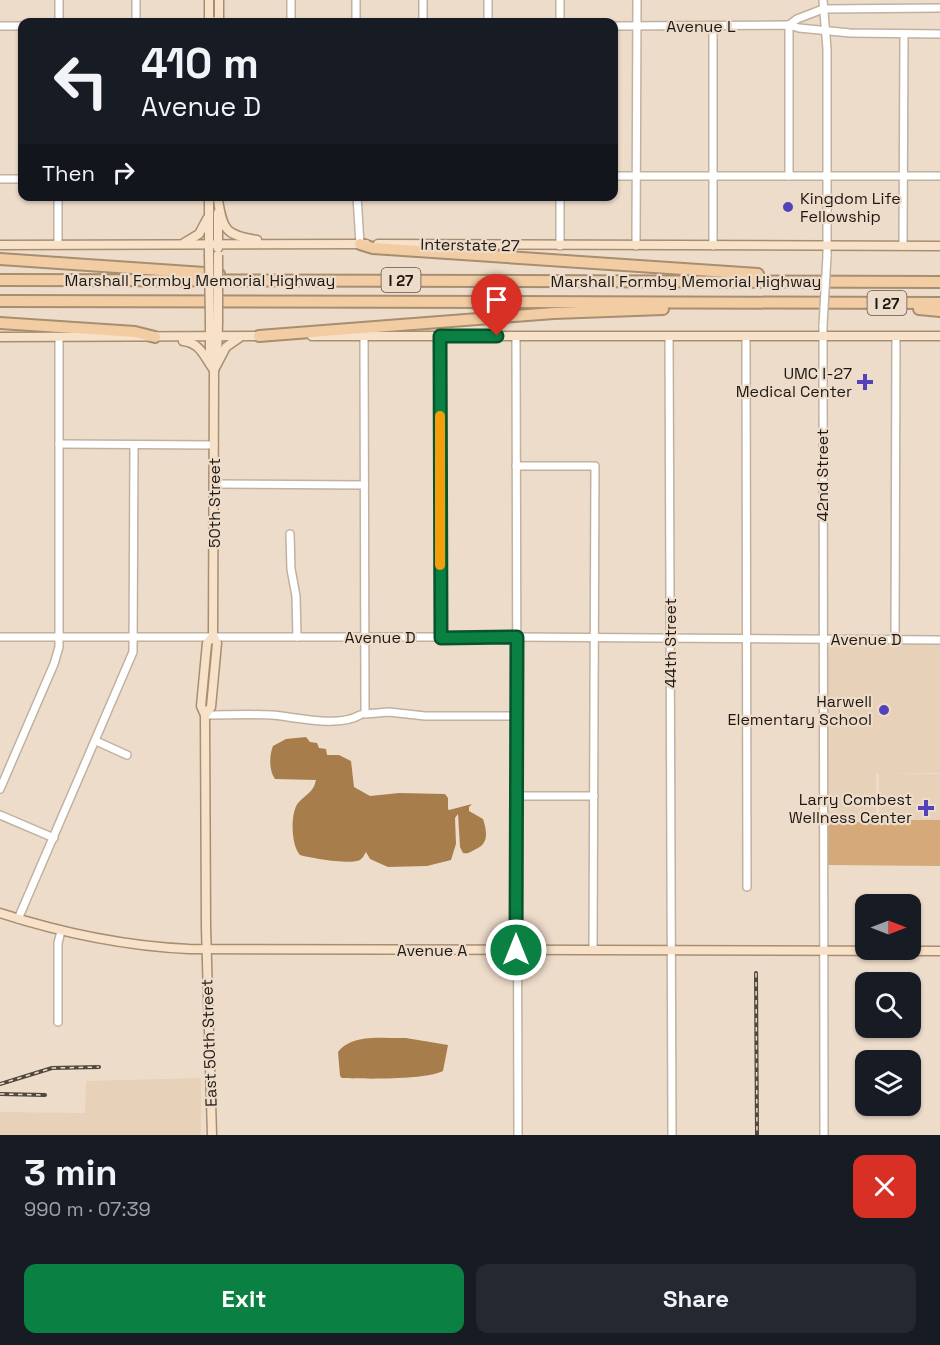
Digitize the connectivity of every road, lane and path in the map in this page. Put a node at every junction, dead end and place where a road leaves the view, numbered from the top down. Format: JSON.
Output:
{"nodes":[{"id":1,"x":59,"y":0,"type":"edge"},
{"id":2,"x":136,"y":0,"type":"edge"},
{"id":3,"x":209,"y":0,"type":"edge"},
{"id":4,"x":219,"y":0,"type":"edge"},
{"id":5,"x":291,"y":0,"type":"edge"},
{"id":6,"x":356,"y":0,"type":"edge"},
{"id":7,"x":423,"y":0,"type":"edge"},
{"id":8,"x":488,"y":0,"type":"edge"},
{"id":9,"x":560,"y":0,"type":"edge"},
{"id":10,"x":637,"y":0,"type":"edge"},
{"id":11,"x":823,"y":0,"type":"edge"},
{"id":12,"x":900,"y":4,"type":"edge"},
{"id":13,"x":940,"y":8,"type":"edge"},
{"id":14,"x":823,"y":9,"type":"junction"},
{"id":15,"x":59,"y":18,"type":"edge"},
{"id":16,"x":136,"y":18,"type":"edge"},
{"id":17,"x":209,"y":18,"type":"edge"},
{"id":18,"x":219,"y":18,"type":"edge"},
{"id":19,"x":291,"y":18,"type":"edge"},
{"id":20,"x":356,"y":18,"type":"edge"},
{"id":21,"x":423,"y":18,"type":"edge"},
{"id":22,"x":488,"y":18,"type":"edge"},
{"id":23,"x":560,"y":18,"type":"edge"},
{"id":24,"x":789,"y":25,"type":"junction"},
{"id":25,"x":0,"y":26,"type":"edge"},
{"id":26,"x":18,"y":26,"type":"edge"},
{"id":27,"x":618,"y":26,"type":"edge"},
{"id":28,"x":637,"y":26,"type":"junction"},
{"id":29,"x":713,"y":26,"type":"junction"},
{"id":30,"x":826,"y":31,"type":"junction"},
{"id":31,"x":940,"y":34,"type":"edge"},
{"id":32,"x":904,"y":35,"type":"junction"},
{"id":33,"x":618,"y":176,"type":"edge"},
{"id":34,"x":636,"y":176,"type":"junction"},
{"id":35,"x":713,"y":176,"type":"junction"},
{"id":36,"x":789,"y":176,"type":"junction"},
{"id":37,"x":827,"y":177,"type":"junction"},
{"id":38,"x":903,"y":177,"type":"junction"},
{"id":39,"x":940,"y":177,"type":"edge"},
{"id":40,"x":0,"y":179,"type":"edge"},
{"id":41,"x":18,"y":179,"type":"edge"},
{"id":42,"x":58,"y":201,"type":"edge"},
{"id":43,"x":214,"y":201,"type":"edge"},
{"id":44,"x":215,"y":201,"type":"edge"},
{"id":45,"x":216,"y":201,"type":"edge"},
{"id":46,"x":357,"y":201,"type":"edge"},
{"id":47,"x":560,"y":201,"type":"edge"},
{"id":48,"x":209,"y":213,"type":"junction"},
{"id":49,"x":174,"y":244,"type":"junction"},
{"id":50,"x":213,"y":244,"type":"junction"},
{"id":51,"x":281,"y":244,"type":"junction"},
{"id":52,"x":360,"y":244,"type":"junction"},
{"id":53,"x":0,"y":245,"type":"edge"},
{"id":54,"x":58,"y":245,"type":"junction"},
{"id":55,"x":560,"y":246,"type":"junction"},
{"id":56,"x":636,"y":246,"type":"junction"},
{"id":57,"x":713,"y":246,"type":"junction"},
{"id":58,"x":827,"y":246,"type":"junction"},
{"id":59,"x":903,"y":246,"type":"junction"},
{"id":60,"x":940,"y":246,"type":"edge"},
{"id":61,"x":0,"y":259,"type":"edge"},
{"id":62,"x":0,"y":280,"type":"edge"},
{"id":63,"x":300,"y":281,"type":"junction"},
{"id":64,"x":803,"y":281,"type":"junction"},
{"id":65,"x":938,"y":282,"type":"edge"},
{"id":66,"x":0,"y":301,"type":"edge"},
{"id":67,"x":801,"y":303,"type":"junction"},
{"id":68,"x":834,"y":303,"type":"junction"},
{"id":69,"x":940,"y":303,"type":"edge"},
{"id":70,"x":940,"y":310,"type":"edge"},
{"id":71,"x":0,"y":323,"type":"edge"},
{"id":72,"x":214,"y":336,"type":"junction"},
{"id":73,"x":243,"y":336,"type":"junction"},
{"id":74,"x":260,"y":336,"type":"junction"},
{"id":75,"x":364,"y":336,"type":"junction"},
{"id":76,"x":440,"y":336,"type":"junction"},
{"id":77,"x":516,"y":336,"type":"junction"},
{"id":78,"x":669,"y":336,"type":"junction"},
{"id":79,"x":746,"y":336,"type":"junction"},
{"id":80,"x":823,"y":336,"type":"junction"},
{"id":81,"x":896,"y":336,"type":"junction"},
{"id":82,"x":940,"y":336,"type":"edge"},
{"id":83,"x":0,"y":337,"type":"edge"},
{"id":84,"x":59,"y":337,"type":"junction"},
{"id":85,"x":159,"y":337,"type":"junction"},
{"id":86,"x":214,"y":366,"type":"junction"},
{"id":87,"x":59,"y":444,"type":"junction"},
{"id":88,"x":134,"y":445,"type":"junction"},
{"id":89,"x":214,"y":445,"type":"junction"},
{"id":90,"x":516,"y":466,"type":"junction"},
{"id":91,"x":214,"y":484,"type":"junction"},
{"id":92,"x":364,"y":485,"type":"junction"},
{"id":93,"x":290,"y":534,"type":"dead end"},
{"id":94,"x":213,"y":636,"type":"junction"},
{"id":95,"x":0,"y":637,"type":"edge"},
{"id":96,"x":59,"y":637,"type":"junction"},
{"id":97,"x":134,"y":637,"type":"junction"},
{"id":98,"x":297,"y":637,"type":"junction"},
{"id":99,"x":364,"y":637,"type":"junction"},
{"id":100,"x":517,"y":637,"type":"junction"},
{"id":101,"x":594,"y":637,"type":"junction"},
{"id":102,"x":441,"y":638,"type":"junction"},
{"id":103,"x":670,"y":638,"type":"junction"},
{"id":104,"x":746,"y":639,"type":"junction"},
{"id":105,"x":823,"y":639,"type":"junction"},
{"id":106,"x":895,"y":640,"type":"junction"},
{"id":107,"x":940,"y":640,"type":"edge"},
{"id":108,"x":362,"y":714,"type":"junction"},
{"id":109,"x":205,"y":715,"type":"junction"},
{"id":110,"x":517,"y":716,"type":"junction"},
{"id":111,"x":96,"y":741,"type":"junction"},
{"id":112,"x":127,"y":755,"type":"dead end"},
{"id":113,"x":0,"y":789,"type":"edge"},
{"id":114,"x":517,"y":796,"type":"junction"},
{"id":115,"x":594,"y":796,"type":"junction"},
{"id":116,"x":0,"y":815,"type":"edge"},
{"id":117,"x":54,"y":838,"type":"junction"},
{"id":118,"x":747,"y":887,"type":"dead end"},
{"id":119,"x":0,"y":913,"type":"edge"},
{"id":120,"x":18,"y":919,"type":"junction"},
{"id":121,"x":61,"y":931,"type":"junction"},
{"id":122,"x":206,"y":950,"type":"junction"},
{"id":123,"x":516,"y":950,"type":"junction"},
{"id":124,"x":593,"y":951,"type":"junction"},
{"id":125,"x":670,"y":951,"type":"junction"},
{"id":126,"x":824,"y":951,"type":"junction"},
{"id":127,"x":940,"y":951,"type":"edge"},
{"id":128,"x":58,"y":1022,"type":"dead end"},
{"id":129,"x":212,"y":1135,"type":"edge"},
{"id":130,"x":518,"y":1135,"type":"edge"},
{"id":131,"x":672,"y":1135,"type":"edge"},
{"id":132,"x":824,"y":1135,"type":"edge"}],
"edges":[{"from":1,"to":15,"type":"street"},
{"from":2,"to":16,"type":"street"},
{"from":3,"to":17,"type":"main road"},
{"from":4,"to":18,"type":"main road"},
{"from":5,"to":19,"type":"street"},
{"from":6,"to":20,"type":"street"},
{"from":7,"to":21,"type":"street"},
{"from":8,"to":22,"type":"street"},
{"from":9,"to":23,"type":"street"},
{"from":10,"to":28,"type":"street"},
{"from":11,"to":14,"type":"street","name":"42nd Street"},
{"from":12,"to":13,"type":"street","name":"Avenue L"},
{"from":12,"to":14,"type":"street","name":"Avenue L"},
{"from":14,"to":24,"type":"street","name":"Avenue L"},
{"from":14,"to":30,"type":"street","name":"42nd Street"},
{"from":24,"to":29,"type":"street","name":"Avenue L"},
{"from":24,"to":30,"type":"street","name":"Avenue L"},
{"from":24,"to":36,"type":"street"},
{"from":25,"to":26,"type":"street"},
{"from":27,"to":28,"type":"street","name":"Avenue L"},
{"from":28,"to":29,"type":"street","name":"Avenue L"},
{"from":28,"to":34,"type":"street"},
{"from":29,"to":35,"type":"street"},
{"from":30,"to":32,"type":"street","name":"Avenue L"},
{"from":30,"to":37,"type":"street","name":"42nd Street"},
{"from":31,"to":32,"type":"street","name":"Avenue L"},
{"from":32,"to":38,"type":"street"},
{"from":33,"to":34,"type":"street"},
{"from":34,"to":35,"type":"street"},
{"from":34,"to":56,"type":"street"},
{"from":35,"to":36,"type":"street"},
{"from":35,"to":57,"type":"street"},
{"from":36,"to":37,"type":"street"},
{"from":37,"to":38,"type":"street"},
{"from":37,"to":58,"type":"street","name":"42nd Street"},
{"from":38,"to":39,"type":"street"},
{"from":38,"to":59,"type":"street"},
{"from":40,"to":41,"type":"street"},
{"from":42,"to":54,"type":"street"},
{"from":43,"to":48,"type":"main road","name":"50th Street"},
{"from":44,"to":50,"type":"main road","name":"50th Street"},
{"from":45,"to":51,"type":"main road"},
{"from":46,"to":52,"type":"street"},
{"from":47,"to":55,"type":"street"},
{"from":48,"to":49,"type":"main road"},
{"from":48,"to":50,"type":"main road","name":"50th Street"},
{"from":49,"to":50,"type":"main road","name":"Interstate 27"},
{"from":49,"to":54,"type":"main road","name":"Interstate 27"},
{"from":50,"to":51,"type":"main road","name":"Interstate 27"},
{"from":50,"to":72,"type":"main road","name":"50th Street","bridge":true},
{"from":51,"to":52,"type":"main road","name":"Interstate 27"},
{"from":52,"to":55,"type":"main road","name":"Interstate 27"},
{"from":52,"to":64,"type":"highway"},
{"from":53,"to":54,"type":"main road","name":"Interstate 27"},
{"from":55,"to":56,"type":"main road","name":"Interstate 27"},
{"from":56,"to":57,"type":"main road","name":"Interstate 27"},
{"from":57,"to":58,"type":"main road","name":"Interstate 27"},
{"from":58,"to":59,"type":"main road","name":"Interstate 27"},
{"from":58,"to":80,"type":"street","name":"42nd Street","bridge":true},
{"from":59,"to":60,"type":"main road","name":"Interstate 27"},
{"from":61,"to":63,"type":"highway"},
{"from":62,"to":63,"type":"highway","name":"Marshall Formby Memorial Highway","number":"I 27"},
{"from":63,"to":64,"type":"highway","name":"Marshall Formby Memorial Highway","number":"I 27"},
{"from":64,"to":65,"type":"highway","name":"Marshall Formby Memorial Highway","number":"I 27"},
{"from":66,"to":67,"type":"highway","name":"Marshall Formby Memorial Highway","number":"I 27"},
{"from":67,"to":68,"type":"highway","name":"Marshall Formby Memorial Highway","number":"I 27"},
{"from":67,"to":74,"type":"highway"},
{"from":68,"to":69,"type":"highway","name":"Marshall Formby Memorial Highway","number":"I 27"},
{"from":68,"to":70,"type":"highway"},
{"from":71,"to":85,"type":"highway"},
{"from":72,"to":73,"type":"main road"},
{"from":72,"to":85,"type":"main road"},
{"from":72,"to":86,"type":"main road","name":"50th Street"},
{"from":73,"to":74,"type":"main road"},
{"from":73,"to":86,"type":"main road"},
{"from":74,"to":75,"type":"main road"},
{"from":75,"to":76,"type":"main road"},
{"from":75,"to":92,"type":"street"},
{"from":76,"to":77,"type":"main road"},
{"from":76,"to":102,"type":"street"},
{"from":77,"to":78,"type":"main road"},
{"from":77,"to":90,"type":"street"},
{"from":78,"to":79,"type":"main road"},
{"from":78,"to":103,"type":"street","name":"44th Street"},
{"from":79,"to":80,"type":"main road"},
{"from":79,"to":104,"type":"street"},
{"from":80,"to":81,"type":"main road"},
{"from":80,"to":105,"type":"street","name":"42nd Street"},
{"from":81,"to":82,"type":"main road"},
{"from":81,"to":106,"type":"street"},
{"from":83,"to":84,"type":"main road"},
{"from":84,"to":85,"type":"main road"},
{"from":84,"to":87,"type":"street"},
{"from":85,"to":86,"type":"main road"},
{"from":86,"to":89,"type":"main road","name":"50th Street"},
{"from":87,"to":88,"type":"street"},
{"from":87,"to":96,"type":"street"},
{"from":88,"to":89,"type":"street"},
{"from":88,"to":97,"type":"street"},
{"from":89,"to":91,"type":"main road","name":"50th Street"},
{"from":90,"to":100,"type":"street"},
{"from":90,"to":101,"type":"street"},
{"from":91,"to":92,"type":"street"},
{"from":91,"to":94,"type":"main road","name":"50th Street"},
{"from":92,"to":99,"type":"street"},
{"from":93,"to":98,"type":"street"},
{"from":94,"to":97,"type":"street","name":"Avenue D"},
{"from":94,"to":98,"type":"street","name":"Avenue D"},
{"from":94,"to":109,"type":"main road","name":"50th Street"},
{"from":95,"to":96,"type":"street","name":"Avenue D"},
{"from":96,"to":97,"type":"street","name":"Avenue D"},
{"from":96,"to":113,"type":"street"},
{"from":97,"to":111,"type":"street"},
{"from":98,"to":99,"type":"street","name":"Avenue D"},
{"from":99,"to":102,"type":"street","name":"Avenue D"},
{"from":99,"to":108,"type":"street"},
{"from":100,"to":101,"type":"street","name":"Avenue D"},
{"from":100,"to":102,"type":"street","name":"Avenue D"},
{"from":100,"to":110,"type":"street"},
{"from":101,"to":103,"type":"street","name":"Avenue D"},
{"from":101,"to":115,"type":"street"},
{"from":103,"to":104,"type":"street","name":"Avenue D"},
{"from":103,"to":125,"type":"street","name":"44th Street"},
{"from":104,"to":105,"type":"street","name":"Avenue D"},
{"from":104,"to":118,"type":"street"},
{"from":105,"to":106,"type":"street","name":"Avenue D"},
{"from":105,"to":126,"type":"street","name":"42nd Street"},
{"from":106,"to":107,"type":"street","name":"Avenue D"},
{"from":108,"to":109,"type":"street"},
{"from":108,"to":110,"type":"street"},
{"from":109,"to":122,"type":"main road","name":"50th Street"},
{"from":110,"to":114,"type":"street"},
{"from":111,"to":112,"type":"street"},
{"from":111,"to":117,"type":"street"},
{"from":114,"to":115,"type":"street"},
{"from":114,"to":123,"type":"street"},
{"from":115,"to":124,"type":"street"},
{"from":116,"to":117,"type":"street"},
{"from":117,"to":120,"type":"street"},
{"from":119,"to":120,"type":"main road","name":"Avenue A"},
{"from":120,"to":121,"type":"main road","name":"Avenue A"},
{"from":121,"to":122,"type":"main road","name":"Avenue A"},
{"from":121,"to":128,"type":"street"},
{"from":122,"to":123,"type":"main road","name":"Avenue A"},
{"from":122,"to":129,"type":"main road","name":"East 50th Street"},
{"from":123,"to":124,"type":"main road","name":"Avenue A"},
{"from":123,"to":130,"type":"street"},
{"from":124,"to":125,"type":"main road","name":"Avenue A"},
{"from":125,"to":126,"type":"main road","name":"Avenue A"},
{"from":125,"to":131,"type":"street","name":"44th Street"},
{"from":126,"to":127,"type":"main road","name":"Avenue A"},
{"from":126,"to":132,"type":"street","name":"42nd Street"}]}
